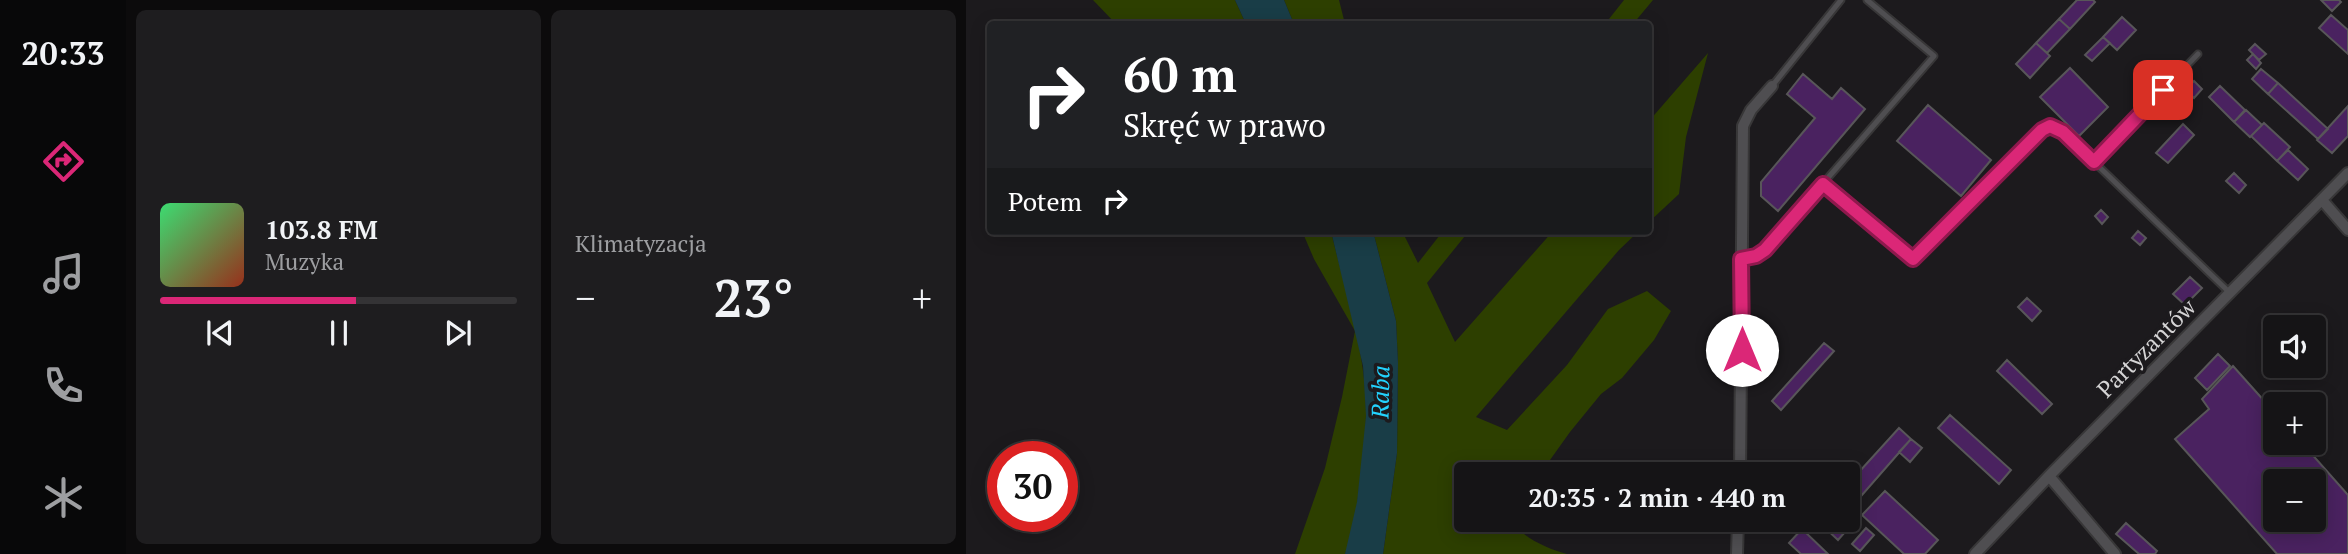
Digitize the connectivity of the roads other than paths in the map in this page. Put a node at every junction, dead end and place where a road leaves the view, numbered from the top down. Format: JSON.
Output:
{"nodes":[{"id":1,"x":1841,"y":0,"type":"edge"},
{"id":2,"x":1867,"y":0,"type":"edge"},
{"id":3,"x":2198,"y":54,"type":"dead end"},
{"id":4,"x":1773,"y":86,"type":"joint"},
{"id":5,"x":2094,"y":162,"type":"junction"},
{"id":6,"x":2348,"y":173,"type":"edge"},
{"id":7,"x":1823,"y":184,"type":"junction"},
{"id":8,"x":2322,"y":200,"type":"junction"},
{"id":9,"x":2348,"y":230,"type":"edge"},
{"id":10,"x":1741,"y":259,"type":"junction"},
{"id":11,"x":2230,"y":293,"type":"junction"},
{"id":12,"x":1741,"y":462,"type":"edge"},
{"id":13,"x":2049,"y":476,"type":"junction"},
{"id":14,"x":1738,"y":532,"type":"edge"},
{"id":15,"x":1737,"y":554,"type":"edge"},
{"id":16,"x":1975,"y":554,"type":"edge"},
{"id":17,"x":2115,"y":554,"type":"edge"}],
"edges":[{"from":1,"to":4,"type":"lane"},
{"from":2,"to":7,"type":"lane"},
{"from":3,"to":5,"type":"lane"},
{"from":4,"to":10,"type":"street"},
{"from":5,"to":7,"type":"lane"},
{"from":5,"to":11,"type":"lane"},
{"from":6,"to":8,"type":"street","name":"Partyzantów"},
{"from":7,"to":10,"type":"lane"},
{"from":8,"to":9,"type":"street"},
{"from":8,"to":11,"type":"street","name":"Partyzantów"},
{"from":10,"to":12,"type":"street"},
{"from":11,"to":13,"type":"street","name":"Partyzantów"},
{"from":13,"to":16,"type":"street","name":"Partyzantów"},
{"from":13,"to":17,"type":"street"},
{"from":14,"to":15,"type":"street"}]}
